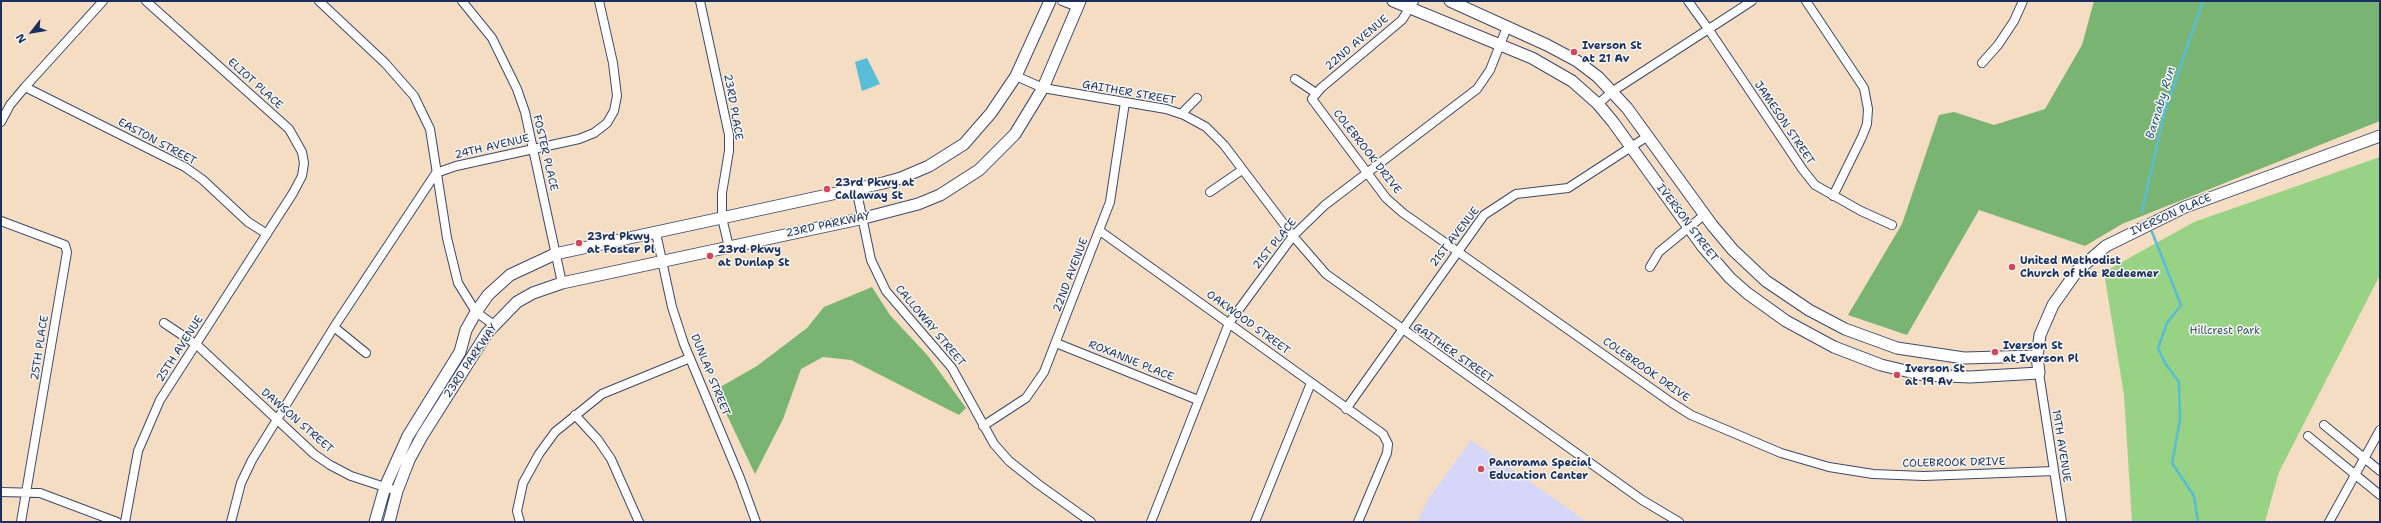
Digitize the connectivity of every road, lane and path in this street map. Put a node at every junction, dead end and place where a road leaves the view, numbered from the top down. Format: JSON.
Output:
{"nodes":[{"id":1,"x":103,"y":1,"type":"edge"},
{"id":2,"x":146,"y":1,"type":"edge"},
{"id":3,"x":319,"y":1,"type":"edge"},
{"id":4,"x":462,"y":1,"type":"edge"},
{"id":5,"x":599,"y":1,"type":"edge"},
{"id":6,"x":700,"y":1,"type":"edge"},
{"id":7,"x":1050,"y":1,"type":"edge"},
{"id":8,"x":1062,"y":1,"type":"edge"},
{"id":9,"x":1393,"y":1,"type":"edge"},
{"id":10,"x":1450,"y":1,"type":"edge"},
{"id":11,"x":1688,"y":1,"type":"edge"},
{"id":12,"x":1752,"y":1,"type":"edge"},
{"id":13,"x":1806,"y":1,"type":"edge"},
{"id":14,"x":2023,"y":1,"type":"edge"},
{"id":15,"x":1079,"y":4,"type":"edge"},
{"id":16,"x":1412,"y":5,"type":"edge"},
{"id":17,"x":1507,"y":27,"type":"junction"},
{"id":18,"x":1709,"y":30,"type":"junction"},
{"id":19,"x":1500,"y":44,"type":"junction"},
{"id":20,"x":1982,"y":63,"type":"dead end"},
{"id":21,"x":1016,"y":76,"type":"junction"},
{"id":22,"x":1295,"y":79,"type":"dead end"},
{"id":23,"x":25,"y":87,"type":"junction"},
{"id":24,"x":1043,"y":88,"type":"junction"},
{"id":25,"x":1613,"y":91,"type":"junction"},
{"id":26,"x":1314,"y":96,"type":"junction"},
{"id":27,"x":1197,"y":98,"type":"dead end"},
{"id":28,"x":1125,"y":102,"type":"junction"},
{"id":29,"x":1598,"y":104,"type":"junction"},
{"id":30,"x":1181,"y":114,"type":"junction"},
{"id":31,"x":1,"y":122,"type":"edge"},
{"id":32,"x":1648,"y":136,"type":"junction"},
{"id":33,"x":2380,"y":136,"type":"edge"},
{"id":34,"x":1631,"y":147,"type":"junction"},
{"id":35,"x":534,"y":149,"type":"junction"},
{"id":36,"x":1242,"y":170,"type":"junction"},
{"id":37,"x":436,"y":173,"type":"junction"},
{"id":38,"x":1366,"y":173,"type":"junction"},
{"id":39,"x":856,"y":188,"type":"junction"},
{"id":40,"x":1210,"y":192,"type":"dead end"},
{"id":41,"x":1833,"y":196,"type":"junction"},
{"id":42,"x":287,"y":203,"type":"joint"},
{"id":43,"x":1704,"y":215,"type":"junction"},
{"id":44,"x":722,"y":218,"type":"junction"},
{"id":45,"x":864,"y":218,"type":"junction"},
{"id":46,"x":1,"y":221,"type":"edge"},
{"id":47,"x":1892,"y":225,"type":"dead end"},
{"id":48,"x":1688,"y":228,"type":"junction"},
{"id":49,"x":1100,"y":231,"type":"junction"},
{"id":50,"x":656,"y":233,"type":"junction"},
{"id":51,"x":267,"y":234,"type":"junction"},
{"id":52,"x":1293,"y":236,"type":"junction"},
{"id":53,"x":728,"y":247,"type":"junction"},
{"id":54,"x":1457,"y":250,"type":"junction"},
{"id":55,"x":555,"y":254,"type":"junction"},
{"id":56,"x":663,"y":262,"type":"junction"},
{"id":57,"x":1650,"y":267,"type":"dead end"},
{"id":58,"x":562,"y":283,"type":"junction"},
{"id":59,"x":476,"y":312,"type":"junction"},
{"id":60,"x":164,"y":323,"type":"dead end"},
{"id":61,"x":1229,"y":323,"type":"junction"},
{"id":62,"x":494,"y":325,"type":"junction"},
{"id":63,"x":334,"y":327,"type":"junction"},
{"id":64,"x":1401,"y":329,"type":"junction"},
{"id":65,"x":1056,"y":343,"type":"junction"},
{"id":66,"x":197,"y":345,"type":"junction"},
{"id":67,"x":366,"y":353,"type":"dead end"},
{"id":68,"x":2037,"y":356,"type":"junction"},
{"id":69,"x":690,"y":358,"type":"junction"},
{"id":70,"x":2039,"y":373,"type":"junction"},
{"id":71,"x":1310,"y":383,"type":"junction"},
{"id":72,"x":1198,"y":400,"type":"junction"},
{"id":73,"x":1346,"y":409,"type":"junction"},
{"id":74,"x":575,"y":415,"type":"junction"},
{"id":75,"x":276,"y":419,"type":"junction"},
{"id":76,"x":2324,"y":425,"type":"dead end"},
{"id":77,"x":983,"y":426,"type":"junction"},
{"id":78,"x":2380,"y":430,"type":"edge"},
{"id":79,"x":2308,"y":436,"type":"dead end"},
{"id":80,"x":2364,"y":458,"type":"junction"},
{"id":81,"x":2054,"y":471,"type":"junction"},
{"id":82,"x":2380,"y":471,"type":"edge"},
{"id":83,"x":2354,"y":474,"type":"junction"},
{"id":84,"x":385,"y":487,"type":"junction"},
{"id":85,"x":397,"y":491,"type":"junction"},
{"id":86,"x":1,"y":492,"type":"edge"},
{"id":87,"x":27,"y":493,"type":"junction"},
{"id":88,"x":2380,"y":495,"type":"edge"},
{"id":89,"x":21,"y":522,"type":"edge"},
{"id":90,"x":117,"y":522,"type":"edge"},
{"id":91,"x":125,"y":522,"type":"edge"},
{"id":92,"x":231,"y":522,"type":"edge"},
{"id":93,"x":375,"y":522,"type":"edge"},
{"id":94,"x":389,"y":522,"type":"edge"},
{"id":95,"x":520,"y":522,"type":"edge"},
{"id":96,"x":639,"y":522,"type":"edge"},
{"id":97,"x":756,"y":522,"type":"edge"},
{"id":98,"x":1091,"y":522,"type":"edge"},
{"id":99,"x":1151,"y":522,"type":"edge"},
{"id":100,"x":1255,"y":522,"type":"edge"},
{"id":101,"x":1358,"y":522,"type":"edge"},
{"id":102,"x":1679,"y":522,"type":"edge"},
{"id":103,"x":2062,"y":522,"type":"edge"},
{"id":104,"x":2329,"y":522,"type":"edge"}],
"edges":[{"from":1,"to":23,"type":"street"},
{"from":2,"to":42,"type":"street","name":"ELIOT PLACE"},
{"from":3,"to":37,"type":"street"},
{"from":4,"to":35,"type":"street","name":"FOSTER PLACE"},
{"from":5,"to":35,"type":"street","name":"24TH AVENUE"},
{"from":6,"to":44,"type":"street","name":"23RD PLACE"},
{"from":7,"to":21,"type":"main road","name":"23RD PARKWAY"},
{"from":8,"to":15,"type":"street"},
{"from":9,"to":16,"type":"main road","name":"IVERSON STREET"},
{"from":10,"to":17,"type":"main road","name":"IVERSON STREET"},
{"from":11,"to":18,"type":"street","name":"JAMESON STREET"},
{"from":12,"to":18,"type":"street"},
{"from":13,"to":41,"type":"street"},
{"from":14,"to":20,"type":"street"},
{"from":15,"to":24,"type":"main road","name":"23RD PARKWAY"},
{"from":16,"to":19,"type":"main road","name":"IVERSON STREET"},
{"from":16,"to":26,"type":"street","name":"22ND AVENUE"},
{"from":17,"to":19,"type":"street","name":"21ST PLACE"},
{"from":17,"to":25,"type":"main road","name":"IVERSON STREET"},
{"from":18,"to":25,"type":"street"},
{"from":18,"to":41,"type":"street","name":"JAMESON STREET"},
{"from":19,"to":29,"type":"main road","name":"IVERSON STREET"},
{"from":19,"to":38,"type":"street","name":"21ST PLACE"},
{"from":21,"to":24,"type":"street","name":"GAITHER STREET"},
{"from":21,"to":39,"type":"main road","name":"23RD PARKWAY"},
{"from":22,"to":26,"type":"street"},
{"from":23,"to":31,"type":"street"},
{"from":23,"to":51,"type":"street","name":"EASTON STREET"},
{"from":24,"to":28,"type":"street","name":"GAITHER STREET"},
{"from":24,"to":45,"type":"main road","name":"23RD PARKWAY"},
{"from":25,"to":29,"type":"street"},
{"from":25,"to":32,"type":"main road","name":"IVERSON STREET"},
{"from":26,"to":38,"type":"street","name":"COLEBROOK DRIVE"},
{"from":27,"to":30,"type":"street"},
{"from":28,"to":30,"type":"street","name":"GAITHER STREET"},
{"from":28,"to":49,"type":"street","name":"22ND AVENUE"},
{"from":29,"to":34,"type":"main road","name":"IVERSON STREET"},
{"from":30,"to":36,"type":"street","name":"GAITHER STREET"},
{"from":32,"to":34,"type":"street","name":"21ST AVENUE"},
{"from":32,"to":43,"type":"main road","name":"IVERSON STREET"},
{"from":33,"to":68,"type":"main road","name":"IVERSON PLACE"},
{"from":34,"to":48,"type":"main road","name":"IVERSON STREET"},
{"from":34,"to":54,"type":"street","name":"21ST AVENUE"},
{"from":35,"to":37,"type":"street","name":"24TH AVENUE"},
{"from":35,"to":55,"type":"street","name":"FOSTER PLACE"},
{"from":36,"to":40,"type":"street"},
{"from":36,"to":52,"type":"street","name":"GAITHER STREET"},
{"from":37,"to":59,"type":"street"},
{"from":37,"to":63,"type":"street"},
{"from":38,"to":52,"type":"street","name":"21ST PLACE"},
{"from":38,"to":54,"type":"street","name":"COLEBROOK DRIVE"},
{"from":39,"to":44,"type":"main road","name":"23RD PARKWAY"},
{"from":39,"to":45,"type":"street","name":"CALLOWAY STREET"},
{"from":41,"to":47,"type":"street","name":"JAMESON STREET"},
{"from":42,"to":51,"type":"street","name":"25TH AVENUE"},
{"from":43,"to":48,"type":"street"},
{"from":43,"to":68,"type":"main road","name":"IVERSON STREET"},
{"from":44,"to":50,"type":"main road","name":"23RD PARKWAY"},
{"from":44,"to":53,"type":"street","name":"23RD PLACE"},
{"from":45,"to":53,"type":"main road","name":"23RD PARKWAY"},
{"from":45,"to":77,"type":"street","name":"CALLOWAY STREET"},
{"from":46,"to":87,"type":"street","name":"25TH PLACE"},
{"from":48,"to":57,"type":"street"},
{"from":48,"to":70,"type":"main road","name":"IVERSON STREET"},
{"from":49,"to":61,"type":"street","name":"OAKWOOD STREET"},
{"from":49,"to":65,"type":"street","name":"22ND AVENUE"},
{"from":50,"to":55,"type":"main road","name":"23RD PARKWAY"},
{"from":50,"to":56,"type":"street","name":"DUNLAP STREET"},
{"from":51,"to":66,"type":"street","name":"25TH AVENUE"},
{"from":52,"to":61,"type":"street","name":"21ST PLACE"},
{"from":52,"to":64,"type":"street","name":"GAITHER STREET"},
{"from":53,"to":56,"type":"main road","name":"23RD PARKWAY"},
{"from":54,"to":64,"type":"street","name":"21ST AVENUE"},
{"from":54,"to":81,"type":"street","name":"COLEBROOK DRIVE"},
{"from":55,"to":58,"type":"street","name":"FOSTER PLACE"},
{"from":55,"to":59,"type":"main road","name":"23RD PARKWAY"},
{"from":56,"to":58,"type":"main road","name":"23RD PARKWAY"},
{"from":56,"to":69,"type":"street","name":"DUNLAP STREET"},
{"from":58,"to":62,"type":"main road","name":"23RD PARKWAY"},
{"from":59,"to":62,"type":"street"},
{"from":59,"to":84,"type":"main road","name":"23RD PARKWAY"},
{"from":60,"to":66,"type":"street","name":"DAWSON STREET"},
{"from":61,"to":71,"type":"street","name":"OAKWOOD STREET"},
{"from":61,"to":72,"type":"street","name":"21ST PLACE"},
{"from":62,"to":85,"type":"main road","name":"23RD PARKWAY"},
{"from":63,"to":67,"type":"street"},
{"from":63,"to":75,"type":"street"},
{"from":64,"to":73,"type":"street","name":"21ST AVENUE"},
{"from":64,"to":102,"type":"street","name":"GAITHER STREET"},
{"from":65,"to":72,"type":"street","name":"ROXANNE PLACE"},
{"from":65,"to":77,"type":"street","name":"22ND AVENUE"},
{"from":66,"to":75,"type":"street","name":"DAWSON STREET"},
{"from":66,"to":91,"type":"street","name":"25TH AVENUE"},
{"from":68,"to":70,"type":"main road","name":"IVERSON PLACE"},
{"from":69,"to":74,"type":"street"},
{"from":69,"to":97,"type":"street","name":"DUNLAP STREET"},
{"from":70,"to":81,"type":"street","name":"19TH AVENUE"},
{"from":71,"to":73,"type":"street","name":"OAKWOOD STREET"},
{"from":71,"to":100,"type":"street"},
{"from":72,"to":99,"type":"street","name":"21ST PLACE"},
{"from":73,"to":101,"type":"street","name":"OAKWOOD STREET"},
{"from":74,"to":95,"type":"street"},
{"from":74,"to":96,"type":"street"},
{"from":75,"to":84,"type":"street","name":"DAWSON STREET"},
{"from":75,"to":92,"type":"street"},
{"from":76,"to":80,"type":"street"},
{"from":77,"to":98,"type":"street","name":"CALLOWAY STREET"},
{"from":78,"to":80,"type":"street"},
{"from":79,"to":83,"type":"street"},
{"from":80,"to":82,"type":"street"},
{"from":80,"to":83,"type":"street"},
{"from":81,"to":103,"type":"street","name":"19TH AVENUE"},
{"from":83,"to":88,"type":"street"},
{"from":83,"to":104,"type":"street"},
{"from":84,"to":85,"type":"street","name":"DAWSON STREET"},
{"from":84,"to":93,"type":"main road","name":"23RD PARKWAY"},
{"from":85,"to":94,"type":"main road","name":"23RD PARKWAY"},
{"from":86,"to":87,"type":"street"},
{"from":87,"to":89,"type":"street","name":"25TH PLACE"},
{"from":87,"to":90,"type":"street"}]}
